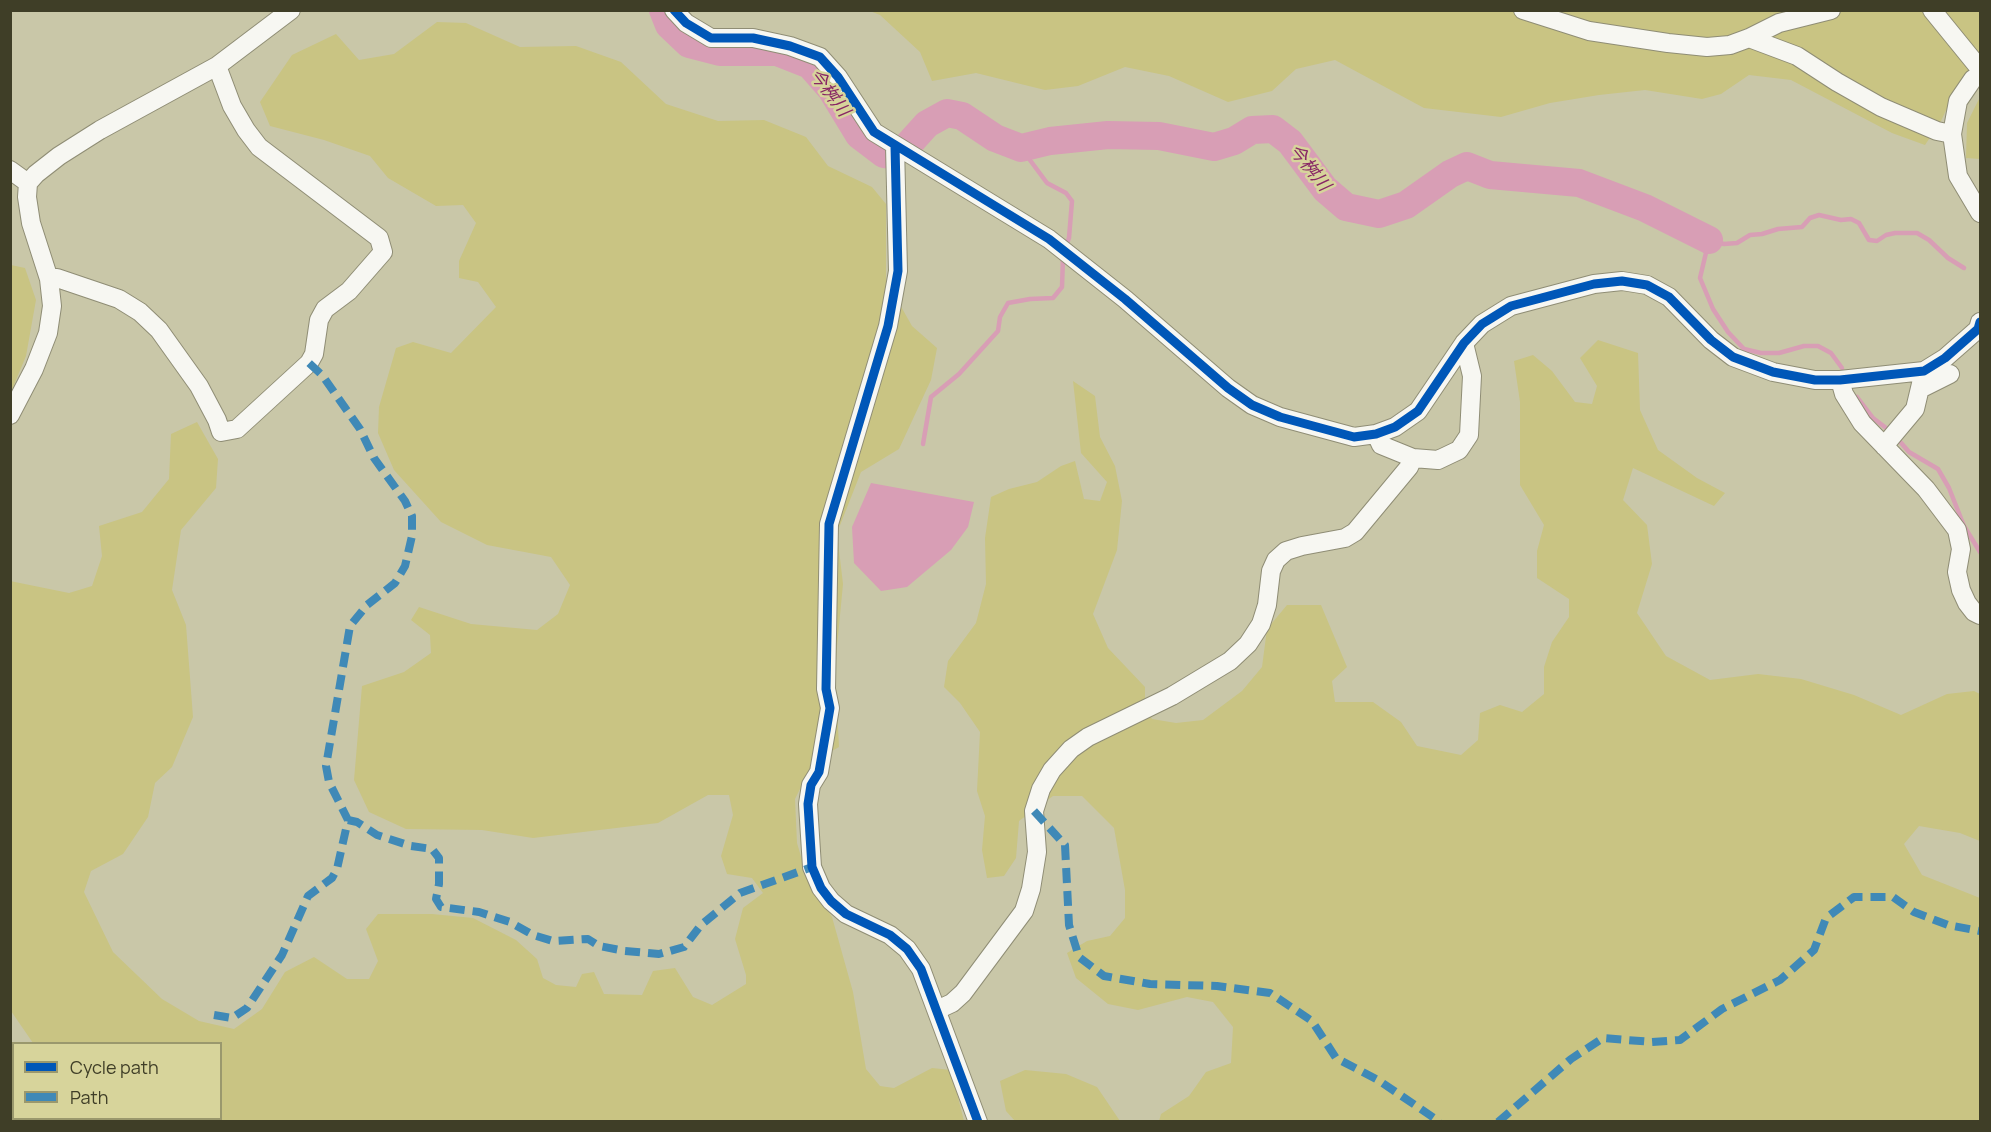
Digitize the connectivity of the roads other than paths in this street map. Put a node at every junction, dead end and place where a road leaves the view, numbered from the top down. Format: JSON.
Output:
{"nodes":[{"id":1,"x":291,"y":10,"type":"edge"},
{"id":2,"x":674,"y":10,"type":"edge"},
{"id":3,"x":1523,"y":10,"type":"edge"},
{"id":4,"x":1831,"y":10,"type":"edge"},
{"id":5,"x":1932,"y":10,"type":"edge"},
{"id":6,"x":1749,"y":38,"type":"junction"},
{"id":7,"x":1976,"y":63,"type":"edge"},
{"id":8,"x":217,"y":66,"type":"junction"},
{"id":9,"x":1980,"y":75,"type":"edge"},
{"id":10,"x":1952,"y":134,"type":"junction"},
{"id":11,"x":895,"y":146,"type":"junction"},
{"id":12,"x":10,"y":170,"type":"edge"},
{"id":13,"x":28,"y":183,"type":"junction"},
{"id":14,"x":1980,"y":213,"type":"edge"},
{"id":15,"x":48,"y":279,"type":"junction"},
{"id":16,"x":1980,"y":322,"type":"edge"},
{"id":17,"x":1464,"y":343,"type":"junction"},
{"id":18,"x":1924,"y":371,"type":"junction"},
{"id":19,"x":1950,"y":374,"type":"dead end"},
{"id":20,"x":1840,"y":380,"type":"junction"},
{"id":21,"x":1920,"y":389,"type":"junction"},
{"id":22,"x":10,"y":414,"type":"edge"},
{"id":23,"x":1376,"y":434,"type":"junction"},
{"id":24,"x":1884,"y":446,"type":"junction"},
{"id":25,"x":1413,"y":458,"type":"junction"},
{"id":26,"x":1980,"y":615,"type":"edge"},
{"id":27,"x":937,"y":1010,"type":"junction"},
{"id":28,"x":978,"y":1122,"type":"edge"}],
"edges":[{"from":1,"to":8,"type":"street"},
{"from":2,"to":11,"type":"street"},
{"from":3,"to":6,"type":"street"},
{"from":4,"to":6,"type":"street"},
{"from":5,"to":7,"type":"street"},
{"from":6,"to":10,"type":"street"},
{"from":8,"to":13,"type":"street"},
{"from":8,"to":15,"type":"street"},
{"from":9,"to":10,"type":"street"},
{"from":10,"to":14,"type":"street"},
{"from":11,"to":23,"type":"street"},
{"from":11,"to":27,"type":"street"},
{"from":12,"to":13,"type":"street"},
{"from":13,"to":15,"type":"street"},
{"from":15,"to":22,"type":"street"},
{"from":16,"to":18,"type":"street"},
{"from":17,"to":20,"type":"street"},
{"from":17,"to":23,"type":"street"},
{"from":17,"to":25,"type":"street"},
{"from":18,"to":20,"type":"street"},
{"from":18,"to":21,"type":"street"},
{"from":19,"to":21,"type":"street"},
{"from":20,"to":24,"type":"street"},
{"from":21,"to":24,"type":"street"},
{"from":23,"to":25,"type":"street"},
{"from":24,"to":26,"type":"street"},
{"from":25,"to":27,"type":"street"},
{"from":27,"to":28,"type":"street"}]}
